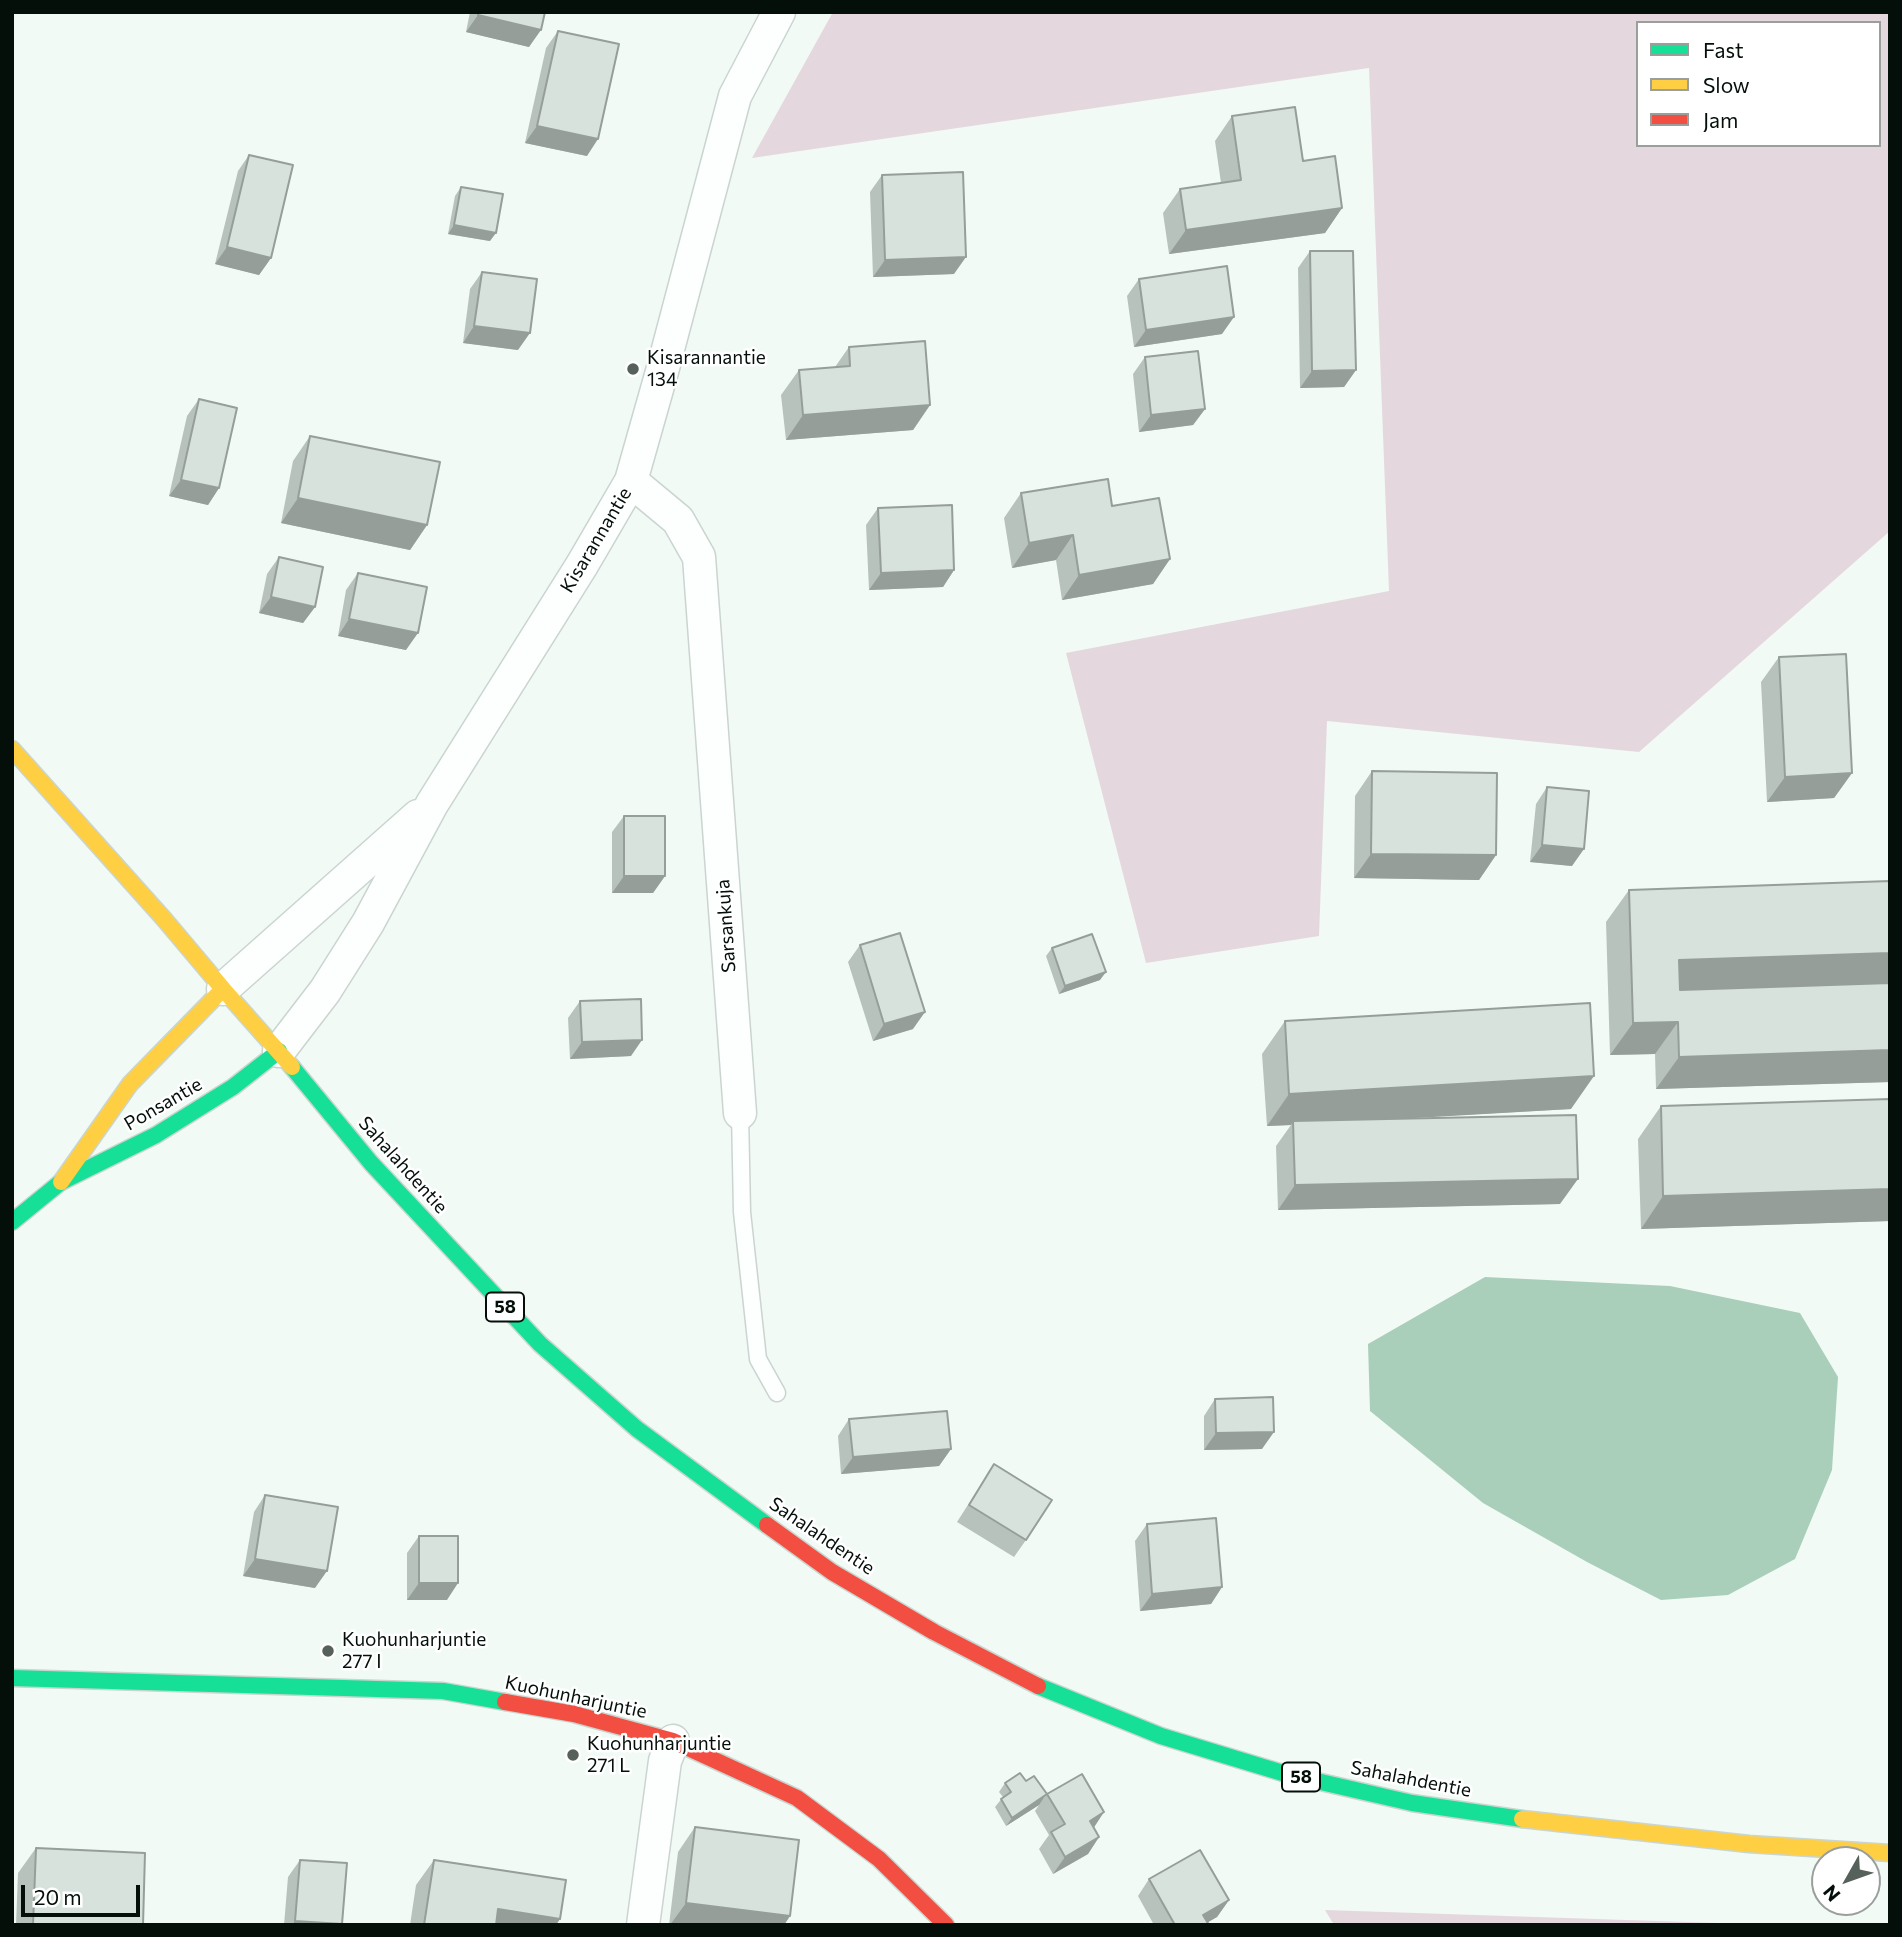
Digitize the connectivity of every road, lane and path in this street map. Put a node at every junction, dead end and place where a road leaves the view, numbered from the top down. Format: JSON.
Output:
{"nodes":[{"id":1,"x":779,"y":12,"type":"edge"},
{"id":2,"x":631,"y":481,"type":"junction"},
{"id":3,"x":12,"y":749,"type":"edge"},
{"id":4,"x":432,"y":804,"type":"junction"},
{"id":5,"x":223,"y":989,"type":"junction"},
{"id":6,"x":279,"y":1051,"type":"junction"},
{"id":7,"x":740,"y":1113,"type":"joint"},
{"id":8,"x":61,"y":1182,"type":"junction"},
{"id":9,"x":12,"y":1222,"type":"edge"},
{"id":10,"x":777,"y":1393,"type":"dead end"},
{"id":11,"x":12,"y":1678,"type":"edge"},
{"id":12,"x":673,"y":1741,"type":"junction"},
{"id":13,"x":1890,"y":1853,"type":"edge"},
{"id":14,"x":643,"y":1925,"type":"edge"},
{"id":15,"x":946,"y":1925,"type":"edge"}],
"edges":[{"from":1,"to":2,"type":"street","name":"Kisarannantie"},
{"from":2,"to":4,"type":"street","name":"Kisarannantie"},
{"from":2,"to":7,"type":"street","name":"Sarsankuja"},
{"from":3,"to":5,"type":"main road","name":"Sahalahdentie"},
{"from":4,"to":5,"type":"street","name":"Kisarannantie"},
{"from":4,"to":6,"type":"street","name":"Kisarannantie"},
{"from":5,"to":6,"type":"main road","name":"Sahalahdentie","number":"58"},
{"from":5,"to":8,"type":"main road","name":"Ponsantie"},
{"from":6,"to":8,"type":"main road","name":"Ponsantie"},
{"from":6,"to":13,"type":"main road","name":"Sahalahdentie","number":"58"},
{"from":7,"to":10,"type":"lane","name":"Sarsankuja"},
{"from":8,"to":9,"type":"main road","name":"Ponsantie"},
{"from":11,"to":12,"type":"main road","name":"Kuohunharjuntie"},
{"from":12,"to":14,"type":"street"},
{"from":12,"to":15,"type":"main road","name":"Kuohunharjuntie"}]}
